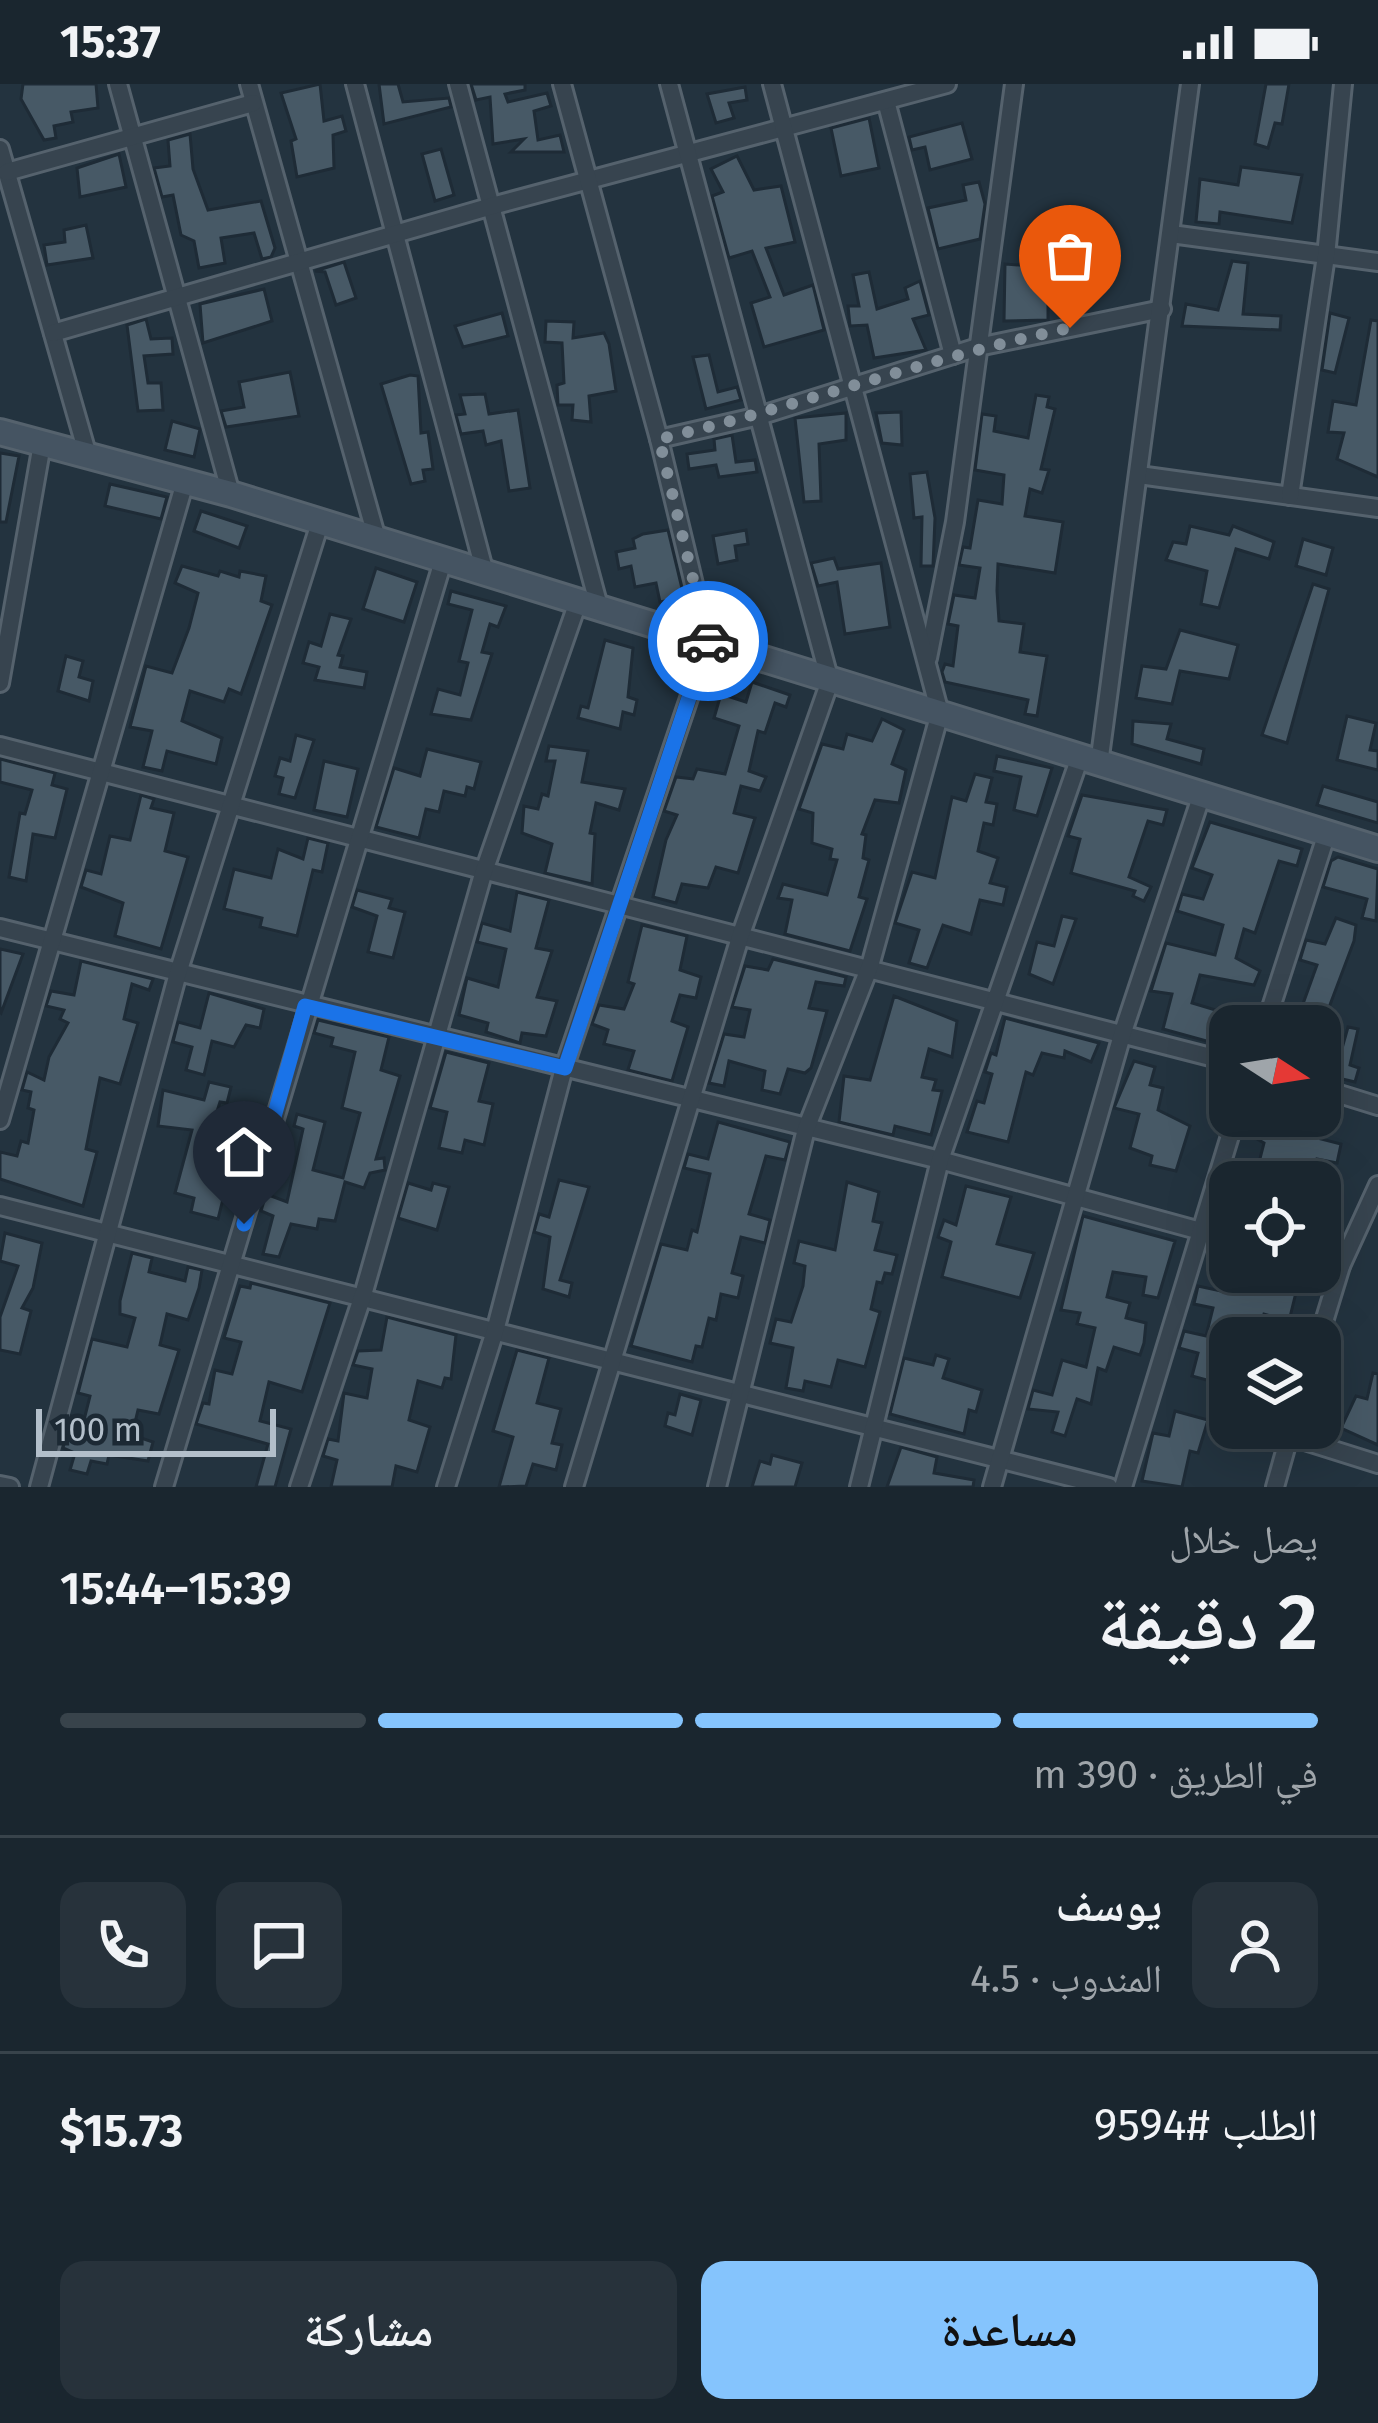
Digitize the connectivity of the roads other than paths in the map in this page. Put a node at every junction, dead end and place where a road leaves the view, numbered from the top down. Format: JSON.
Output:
{"nodes":[{"id":1,"x":118,"y":84,"type":"edge"},
{"id":2,"x":248,"y":84,"type":"edge"},
{"id":3,"x":355,"y":84,"type":"edge"},
{"id":4,"x":458,"y":84,"type":"edge"},
{"id":5,"x":562,"y":84,"type":"edge"},
{"id":6,"x":668,"y":84,"type":"edge"},
{"id":7,"x":772,"y":84,"type":"edge"},
{"id":8,"x":946,"y":84,"type":"edge"},
{"id":9,"x":1014,"y":84,"type":"edge"},
{"id":10,"x":1190,"y":84,"type":"edge"},
{"id":11,"x":1343,"y":84,"type":"edge"},
{"id":12,"x":886,"y":101,"type":"junction"},
{"id":13,"x":253,"y":103,"type":"junction"},
{"id":14,"x":784,"y":128,"type":"junction"},
{"id":15,"x":132,"y":137,"type":"junction"},
{"id":16,"x":0,"y":149,"type":"edge"},
{"id":17,"x":686,"y":156,"type":"junction"},
{"id":18,"x":7,"y":172,"type":"junction"},
{"id":19,"x":591,"y":179,"type":"junction"},
{"id":20,"x":492,"y":206,"type":"junction"},
{"id":21,"x":398,"y":234,"type":"junction"},
{"id":22,"x":1171,"y":234,"type":"junction"},
{"id":23,"x":1326,"y":256,"type":"junction"},
{"id":24,"x":1378,"y":262,"type":"edge"},
{"id":25,"x":297,"y":265,"type":"junction"},
{"id":26,"x":176,"y":299,"type":"junction"},
{"id":27,"x":1162,"y":309,"type":"junction"},
{"id":28,"x":53,"y":333,"type":"junction"},
{"id":29,"x":977,"y":347,"type":"junction"},
{"id":30,"x":953,"y":355,"type":"junction"},
{"id":31,"x":852,"y":384,"type":"junction"},
{"id":32,"x":759,"y":416,"type":"junction"},
{"id":33,"x":0,"y":432,"type":"edge"},
{"id":34,"x":659,"y":439,"type":"junction"},
{"id":35,"x":42,"y":444,"type":"junction"},
{"id":36,"x":88,"y":456,"type":"junction"},
{"id":37,"x":1139,"y":476,"type":"junction"},
{"id":38,"x":185,"y":482,"type":"junction"},
{"id":39,"x":230,"y":494,"type":"junction"},
{"id":40,"x":1290,"y":496,"type":"junction"},
{"id":41,"x":1378,"y":508,"type":"edge"},
{"id":42,"x":320,"y":523,"type":"junction"},
{"id":43,"x":377,"y":539,"type":"junction"},
{"id":44,"x":443,"y":561,"type":"junction"},
{"id":45,"x":485,"y":573,"type":"junction"},
{"id":46,"x":589,"y":606,"type":"junction"},
{"id":47,"x":708,"y":642,"type":"junction"},
{"id":48,"x":926,"y":665,"type":"junction"},
{"id":49,"x":830,"y":681,"type":"junction"},
{"id":50,"x":0,"y":683,"type":"edge"},
{"id":51,"x":940,"y":713,"type":"junction"},
{"id":52,"x":0,"y":746,"type":"edge"},
{"id":53,"x":1090,"y":759,"type":"junction"},
{"id":54,"x":98,"y":774,"type":"junction"},
{"id":55,"x":1202,"y":794,"type":"junction"},
{"id":56,"x":230,"y":810,"type":"junction"},
{"id":57,"x":1328,"y":833,"type":"junction"},
{"id":58,"x":358,"y":842,"type":"junction"},
{"id":59,"x":1378,"y":849,"type":"edge"},
{"id":60,"x":483,"y":874,"type":"junction"},
{"id":61,"x":617,"y":908,"type":"junction"},
{"id":62,"x":0,"y":928,"type":"edge"},
{"id":63,"x":742,"y":934,"type":"junction"},
{"id":64,"x":51,"y":942,"type":"junction"},
{"id":65,"x":870,"y":966,"type":"junction"},
{"id":66,"x":178,"y":973,"type":"junction"},
{"id":67,"x":996,"y":1000,"type":"junction"},
{"id":68,"x":1272,"y":1005,"type":"edge"},
{"id":69,"x":305,"y":1006,"type":"junction"},
{"id":70,"x":1122,"y":1035,"type":"junction"},
{"id":71,"x":434,"y":1036,"type":"junction"},
{"id":72,"x":1209,"y":1057,"type":"edge"},
{"id":73,"x":565,"y":1068,"type":"junction"},
{"id":74,"x":1341,"y":1095,"type":"edge"},
{"id":75,"x":693,"y":1098,"type":"junction"},
{"id":76,"x":1378,"y":1106,"type":"edge"},
{"id":77,"x":0,"y":1120,"type":"edge"},
{"id":78,"x":806,"y":1130,"type":"junction"},
{"id":79,"x":1229,"y":1137,"type":"edge"},
{"id":80,"x":940,"y":1160,"type":"junction"},
{"id":81,"x":1378,"y":1185,"type":"edge"},
{"id":82,"x":1075,"y":1198,"type":"junction"},
{"id":83,"x":0,"y":1206,"type":"edge"},
{"id":84,"x":1198,"y":1231,"type":"junction"},
{"id":85,"x":105,"y":1234,"type":"junction"},
{"id":86,"x":1209,"y":1234,"type":"edge"},
{"id":87,"x":1341,"y":1266,"type":"edge"},
{"id":88,"x":232,"y":1268,"type":"junction"},
{"id":89,"x":363,"y":1295,"type":"junction"},
{"id":90,"x":495,"y":1331,"type":"junction"},
{"id":91,"x":611,"y":1364,"type":"junction"},
{"id":92,"x":741,"y":1396,"type":"junction"},
{"id":93,"x":876,"y":1429,"type":"junction"},
{"id":94,"x":1285,"y":1449,"type":"edge"},
{"id":95,"x":1337,"y":1449,"type":"edge"},
{"id":96,"x":1000,"y":1458,"type":"junction"},
{"id":97,"x":1378,"y":1464,"type":"edge"},
{"id":98,"x":0,"y":1484,"type":"edge"},
{"id":99,"x":10,"y":1487,"type":"edge"},
{"id":100,"x":39,"y":1487,"type":"edge"},
{"id":101,"x":164,"y":1487,"type":"edge"},
{"id":102,"x":299,"y":1487,"type":"edge"},
{"id":103,"x":446,"y":1487,"type":"edge"},
{"id":104,"x":574,"y":1487,"type":"edge"},
{"id":105,"x":717,"y":1487,"type":"edge"},
{"id":106,"x":859,"y":1487,"type":"edge"},
{"id":107,"x":992,"y":1487,"type":"edge"},
{"id":108,"x":1109,"y":1487,"type":"edge"},
{"id":109,"x":1123,"y":1487,"type":"edge"},
{"id":110,"x":1275,"y":1487,"type":"edge"}],
"edges":[{"from":1,"to":15,"type":"street"},
{"from":2,"to":13,"type":"street"},
{"from":3,"to":21,"type":"street"},
{"from":4,"to":20,"type":"street"},
{"from":5,"to":19,"type":"street"},
{"from":6,"to":17,"type":"street"},
{"from":7,"to":14,"type":"street"},
{"from":8,"to":12,"type":"street"},
{"from":9,"to":29,"type":"street"},
{"from":10,"to":22,"type":"street"},
{"from":11,"to":23,"type":"street"},
{"from":12,"to":14,"type":"street"},
{"from":12,"to":30,"type":"street"},
{"from":13,"to":15,"type":"street"},
{"from":13,"to":25,"type":"street"},
{"from":14,"to":17,"type":"street"},
{"from":14,"to":31,"type":"street"},
{"from":15,"to":18,"type":"street"},
{"from":15,"to":26,"type":"street"},
{"from":16,"to":18,"type":"street"},
{"from":17,"to":19,"type":"street"},
{"from":17,"to":32,"type":"street"},
{"from":18,"to":28,"type":"street"},
{"from":19,"to":20,"type":"street"},
{"from":19,"to":34,"type":"street"},
{"from":20,"to":21,"type":"street"},
{"from":20,"to":46,"type":"street"},
{"from":21,"to":25,"type":"street"},
{"from":21,"to":45,"type":"street"},
{"from":22,"to":23,"type":"street"},
{"from":22,"to":27,"type":"street"},
{"from":23,"to":24,"type":"street"},
{"from":23,"to":40,"type":"street"},
{"from":25,"to":26,"type":"street"},
{"from":25,"to":43,"type":"street"},
{"from":26,"to":28,"type":"street"},
{"from":26,"to":39,"type":"street"},
{"from":27,"to":29,"type":"street"},
{"from":27,"to":37,"type":"street"},
{"from":28,"to":36,"type":"street"},
{"from":29,"to":30,"type":"street"},
{"from":29,"to":48,"type":"street"},
{"from":30,"to":31,"type":"street"},
{"from":31,"to":32,"type":"street"},
{"from":31,"to":48,"type":"street"},
{"from":32,"to":34,"type":"street"},
{"from":32,"to":49,"type":"street"},
{"from":33,"to":35,"type":"street"},
{"from":34,"to":47,"type":"street"},
{"from":35,"to":36,"type":"street"},
{"from":35,"to":50,"type":"street"},
{"from":36,"to":38,"type":"street"},
{"from":37,"to":40,"type":"street"},
{"from":37,"to":53,"type":"street"},
{"from":38,"to":39,"type":"street"},
{"from":38,"to":54,"type":"street"},
{"from":39,"to":42,"type":"street"},
{"from":40,"to":41,"type":"street"},
{"from":42,"to":43,"type":"street"},
{"from":42,"to":56,"type":"street"},
{"from":43,"to":44,"type":"street"},
{"from":44,"to":45,"type":"street"},
{"from":44,"to":58,"type":"street"},
{"from":45,"to":46,"type":"street"},
{"from":46,"to":47,"type":"street"},
{"from":46,"to":60,"type":"street"},
{"from":47,"to":49,"type":"street"},
{"from":47,"to":61,"type":"street"},
{"from":48,"to":51,"type":"street"},
{"from":49,"to":51,"type":"street"},
{"from":49,"to":63,"type":"street"},
{"from":51,"to":53,"type":"street"},
{"from":51,"to":65,"type":"street"},
{"from":52,"to":54,"type":"street"},
{"from":53,"to":55,"type":"street"},
{"from":53,"to":67,"type":"street"},
{"from":54,"to":56,"type":"street"},
{"from":54,"to":64,"type":"street"},
{"from":55,"to":57,"type":"street"},
{"from":55,"to":70,"type":"street"},
{"from":56,"to":58,"type":"street"},
{"from":56,"to":66,"type":"street"},
{"from":57,"to":59,"type":"street"},
{"from":57,"to":68,"type":"street"},
{"from":58,"to":60,"type":"street"},
{"from":58,"to":69,"type":"street"},
{"from":60,"to":61,"type":"street"},
{"from":60,"to":71,"type":"street"},
{"from":61,"to":63,"type":"street"},
{"from":61,"to":73,"type":"street"},
{"from":62,"to":64,"type":"street"},
{"from":63,"to":65,"type":"street"},
{"from":63,"to":75,"type":"street"},
{"from":64,"to":66,"type":"street"},
{"from":64,"to":77,"type":"street"},
{"from":65,"to":67,"type":"street"},
{"from":65,"to":78,"type":"street"},
{"from":66,"to":69,"type":"street"},
{"from":66,"to":85,"type":"street"},
{"from":67,"to":70,"type":"street"},
{"from":67,"to":80,"type":"street"},
{"from":69,"to":71,"type":"street"},
{"from":69,"to":88,"type":"street"},
{"from":70,"to":72,"type":"street"},
{"from":70,"to":82,"type":"street"},
{"from":71,"to":73,"type":"street"},
{"from":71,"to":89,"type":"street"},
{"from":73,"to":75,"type":"street"},
{"from":73,"to":90,"type":"street"},
{"from":74,"to":76,"type":"street"},
{"from":75,"to":78,"type":"street"},
{"from":75,"to":91,"type":"street"},
{"from":78,"to":80,"type":"street"},
{"from":78,"to":92,"type":"street"},
{"from":79,"to":84,"type":"street"},
{"from":80,"to":82,"type":"street"},
{"from":80,"to":93,"type":"street"},
{"from":81,"to":87,"type":"street"},
{"from":82,"to":84,"type":"street"},
{"from":82,"to":96,"type":"street"},
{"from":83,"to":85,"type":"street"},
{"from":84,"to":86,"type":"street"},
{"from":84,"to":109,"type":"street"},
{"from":85,"to":88,"type":"street"},
{"from":85,"to":100,"type":"street"},
{"from":88,"to":89,"type":"street"},
{"from":88,"to":101,"type":"street"},
{"from":89,"to":90,"type":"street"},
{"from":89,"to":102,"type":"street"},
{"from":90,"to":91,"type":"street"},
{"from":90,"to":103,"type":"street"},
{"from":91,"to":92,"type":"street"},
{"from":91,"to":104,"type":"street"},
{"from":92,"to":93,"type":"street"},
{"from":92,"to":105,"type":"street"},
{"from":93,"to":96,"type":"street"},
{"from":93,"to":106,"type":"street"},
{"from":94,"to":110,"type":"street"},
{"from":95,"to":97,"type":"street"},
{"from":96,"to":107,"type":"street"},
{"from":96,"to":108,"type":"street"},
{"from":98,"to":99,"type":"street"}]}
